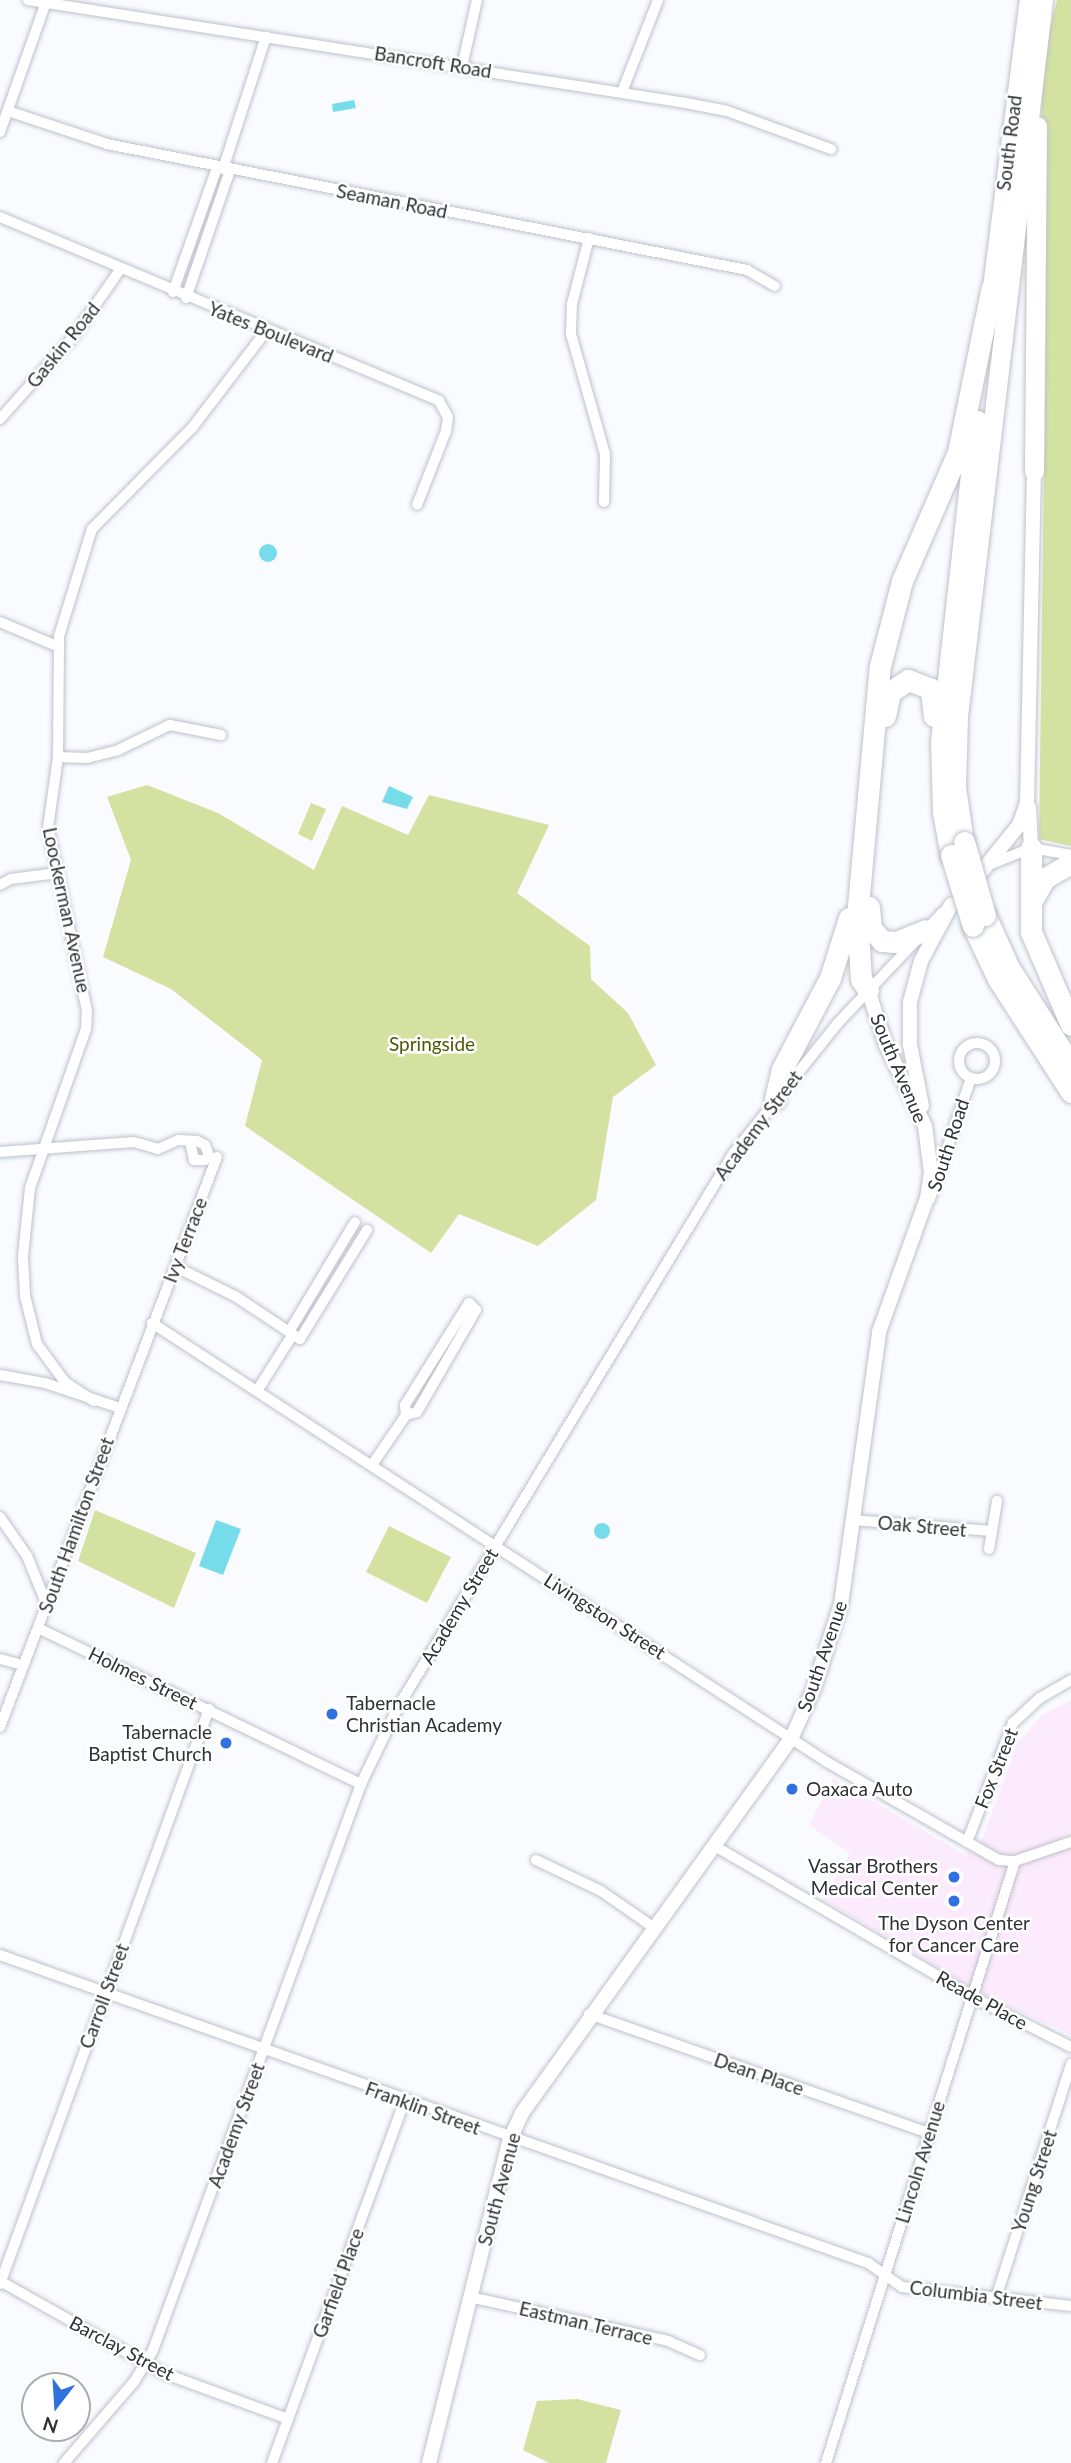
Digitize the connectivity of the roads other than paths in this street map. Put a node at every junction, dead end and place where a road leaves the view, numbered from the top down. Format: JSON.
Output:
{"nodes":[{"id":1,"x":29,"y":0,"type":"edge"},
{"id":2,"x":477,"y":0,"type":"edge"},
{"id":3,"x":658,"y":0,"type":"edge"},
{"id":4,"x":1028,"y":0,"type":"edge"},
{"id":5,"x":1044,"y":0,"type":"edge"},
{"id":6,"x":1050,"y":0,"type":"edge"},
{"id":7,"x":47,"y":2,"type":"junction"},
{"id":8,"x":267,"y":37,"type":"junction"},
{"id":9,"x":462,"y":67,"type":"junction"},
{"id":10,"x":622,"y":92,"type":"junction"},
{"id":11,"x":8,"y":111,"type":"junction"},
{"id":12,"x":0,"y":132,"type":"edge"},
{"id":13,"x":831,"y":149,"type":"dead end"},
{"id":14,"x":224,"y":169,"type":"junction"},
{"id":15,"x":0,"y":217,"type":"edge"},
{"id":16,"x":589,"y":238,"type":"junction"},
{"id":17,"x":121,"y":268,"type":"junction"},
{"id":18,"x":775,"y":286,"type":"dead end"},
{"id":19,"x":992,"y":287,"type":"junction"},
{"id":20,"x":173,"y":292,"type":"junction"},
{"id":21,"x":186,"y":298,"type":"junction"},
{"id":22,"x":267,"y":330,"type":"junction"},
{"id":23,"x":0,"y":419,"type":"edge"},
{"id":24,"x":1034,"y":471,"type":"joint"},
{"id":25,"x":604,"y":502,"type":"dead end"},
{"id":26,"x":417,"y":505,"type":"dead end"},
{"id":27,"x":0,"y":622,"type":"edge"},
{"id":28,"x":59,"y":647,"type":"junction"},
{"id":29,"x":221,"y":735,"type":"dead end"},
{"id":30,"x":58,"y":757,"type":"junction"},
{"id":31,"x":1028,"y":792,"type":"junction"},
{"id":32,"x":943,"y":812,"type":"junction"},
{"id":33,"x":957,"y":848,"type":"junction"},
{"id":34,"x":1031,"y":848,"type":"junction"},
{"id":35,"x":1071,"y":855,"type":"edge"},
{"id":36,"x":1071,"y":863,"type":"edge"},
{"id":37,"x":859,"y":872,"type":"junction"},
{"id":38,"x":58,"y":873,"type":"junction"},
{"id":39,"x":978,"y":876,"type":"junction"},
{"id":40,"x":0,"y":885,"type":"edge"},
{"id":41,"x":951,"y":905,"type":"junction"},
{"id":42,"x":869,"y":907,"type":"junction"},
{"id":43,"x":1029,"y":911,"type":"junction"},
{"id":44,"x":979,"y":920,"type":"junction"},
{"id":45,"x":925,"y":930,"type":"junction"},
{"id":46,"x":868,"y":990,"type":"junction"},
{"id":47,"x":1071,"y":1025,"type":"edge"},
{"id":48,"x":1071,"y":1065,"type":"edge"},
{"id":49,"x":971,"y":1078,"type":"dead end"},
{"id":50,"x":1071,"y":1093,"type":"edge"},
{"id":51,"x":775,"y":1099,"type":"junction"},
{"id":52,"x":928,"y":1139,"type":"junction"},
{"id":53,"x":190,"y":1141,"type":"dead end"},
{"id":54,"x":43,"y":1151,"type":"junction"},
{"id":55,"x":0,"y":1152,"type":"edge"},
{"id":56,"x":217,"y":1157,"type":"dead end"},
{"id":57,"x":922,"y":1210,"type":"junction"},
{"id":58,"x":355,"y":1222,"type":"dead end"},
{"id":59,"x":367,"y":1230,"type":"dead end"},
{"id":60,"x":176,"y":1267,"type":"junction"},
{"id":61,"x":152,"y":1323,"type":"junction"},
{"id":62,"x":294,"y":1335,"type":"junction"},
{"id":63,"x":0,"y":1375,"type":"edge"},
{"id":64,"x":257,"y":1391,"type":"junction"},
{"id":65,"x":94,"y":1401,"type":"junction"},
{"id":66,"x":120,"y":1408,"type":"junction"},
{"id":67,"x":406,"y":1415,"type":"junction"},
{"id":68,"x":372,"y":1465,"type":"junction"},
{"id":69,"x":997,"y":1501,"type":"dead end"},
{"id":70,"x":0,"y":1517,"type":"edge"},
{"id":71,"x":852,"y":1520,"type":"junction"},
{"id":72,"x":992,"y":1531,"type":"junction"},
{"id":73,"x":495,"y":1545,"type":"junction"},
{"id":74,"x":989,"y":1549,"type":"dead end"},
{"id":75,"x":47,"y":1605,"type":"junction"},
{"id":76,"x":38,"y":1628,"type":"junction"},
{"id":77,"x":0,"y":1659,"type":"edge"},
{"id":78,"x":23,"y":1665,"type":"junction"},
{"id":79,"x":1071,"y":1680,"type":"edge"},
{"id":80,"x":209,"y":1709,"type":"junction"},
{"id":81,"x":0,"y":1727,"type":"edge"},
{"id":82,"x":792,"y":1737,"type":"junction"},
{"id":83,"x":361,"y":1784,"type":"junction"},
{"id":84,"x":967,"y":1842,"type":"junction"},
{"id":85,"x":1071,"y":1842,"type":"edge"},
{"id":86,"x":713,"y":1845,"type":"junction"},
{"id":87,"x":536,"y":1860,"type":"dead end"},
{"id":88,"x":1015,"y":1861,"type":"junction"},
{"id":89,"x":653,"y":1927,"type":"junction"},
{"id":90,"x":0,"y":1955,"type":"edge"},
{"id":91,"x":105,"y":1992,"type":"junction"},
{"id":92,"x":972,"y":1995,"type":"junction"},
{"id":93,"x":589,"y":2014,"type":"junction"},
{"id":94,"x":1071,"y":2047,"type":"edge"},
{"id":95,"x":263,"y":2050,"type":"junction"},
{"id":96,"x":1071,"y":2064,"type":"edge"},
{"id":97,"x":404,"y":2102,"type":"junction"},
{"id":98,"x":929,"y":2133,"type":"junction"},
{"id":99,"x":510,"y":2139,"type":"junction"},
{"id":100,"x":884,"y":2276,"type":"junction"},
{"id":101,"x":0,"y":2282,"type":"edge"},
{"id":102,"x":470,"y":2297,"type":"junction"},
{"id":103,"x":996,"y":2298,"type":"junction"},
{"id":104,"x":1071,"y":2306,"type":"edge"},
{"id":105,"x":700,"y":2355,"type":"dead end"},
{"id":106,"x":147,"y":2365,"type":"junction"},
{"id":107,"x":288,"y":2419,"type":"junction"},
{"id":108,"x":64,"y":2463,"type":"edge"},
{"id":109,"x":272,"y":2463,"type":"edge"},
{"id":110,"x":429,"y":2463,"type":"edge"},
{"id":111,"x":826,"y":2463,"type":"edge"}],
"edges":[{"from":1,"to":7,"type":"street","name":"Bancroft Road"},
{"from":2,"to":9,"type":"street"},
{"from":3,"to":10,"type":"street"},
{"from":4,"to":19,"type":"highway","name":"South Road"},
{"from":5,"to":33,"type":"highway"},
{"from":6,"to":24,"type":"highway"},
{"from":7,"to":8,"type":"street","name":"Bancroft Road"},
{"from":7,"to":11,"type":"street"},
{"from":8,"to":9,"type":"street","name":"Bancroft Road"},
{"from":8,"to":14,"type":"street"},
{"from":9,"to":10,"type":"street","name":"Bancroft Road"},
{"from":10,"to":13,"type":"street","name":"Bancroft Road"},
{"from":11,"to":12,"type":"street"},
{"from":11,"to":14,"type":"street","name":"Seaman Road"},
{"from":14,"to":16,"type":"street","name":"Seaman Road"},
{"from":14,"to":20,"type":"street"},
{"from":14,"to":21,"type":"street"},
{"from":15,"to":17,"type":"street","name":"Yates Boulevard"},
{"from":16,"to":18,"type":"street","name":"Seaman Road"},
{"from":16,"to":25,"type":"street"},
{"from":17,"to":20,"type":"street","name":"Yates Boulevard"},
{"from":17,"to":23,"type":"street","name":"Gaskin Road"},
{"from":19,"to":32,"type":"highway"},
{"from":19,"to":37,"type":"highway"},
{"from":20,"to":21,"type":"street","name":"Yates Boulevard"},
{"from":21,"to":22,"type":"street","name":"Yates Boulevard"},
{"from":22,"to":26,"type":"street","name":"Yates Boulevard"},
{"from":22,"to":28,"type":"street","name":"Loockerman Avenue"},
{"from":24,"to":31,"type":"street"},
{"from":27,"to":28,"type":"street"},
{"from":28,"to":30,"type":"street","name":"Loockerman Avenue"},
{"from":29,"to":30,"type":"street"},
{"from":30,"to":38,"type":"street","name":"Loockerman Avenue"},
{"from":31,"to":34,"type":"street"},
{"from":31,"to":39,"type":"street"},
{"from":32,"to":33,"type":"highway"},
{"from":32,"to":42,"type":"highway"},
{"from":33,"to":44,"type":"highway","bridge":true},
{"from":34,"to":35,"type":"street"},
{"from":34,"to":39,"type":"street","name":"South Avenue"},
{"from":34,"to":43,"type":"highway"},
{"from":36,"to":43,"type":"highway"},
{"from":37,"to":46,"type":"highway"},
{"from":37,"to":51,"type":"highway"},
{"from":38,"to":40,"type":"street"},
{"from":38,"to":54,"type":"street","name":"Loockerman Avenue"},
{"from":39,"to":41,"type":"street","name":"South Avenue"},
{"from":41,"to":45,"type":"street","name":"South Avenue"},
{"from":41,"to":52,"type":"street"},
{"from":42,"to":45,"type":"highway"},
{"from":42,"to":46,"type":"highway"},
{"from":43,"to":47,"type":"highway"},
{"from":44,"to":48,"type":"highway"},
{"from":44,"to":50,"type":"highway"},
{"from":45,"to":46,"type":"street","name":"South Avenue"},
{"from":46,"to":51,"type":"street","name":"Academy Street"},
{"from":46,"to":52,"type":"street","name":"South Avenue"},
{"from":49,"to":57,"type":"street","name":"South Road"},
{"from":51,"to":73,"type":"street","name":"Academy Street"},
{"from":52,"to":57,"type":"street","name":"South Avenue"},
{"from":53,"to":54,"type":"street"},
{"from":54,"to":55,"type":"street"},
{"from":54,"to":65,"type":"street","name":"Loockerman Avenue"},
{"from":56,"to":60,"type":"street","name":"Ivy Terrace"},
{"from":57,"to":71,"type":"street","name":"South Avenue"},
{"from":58,"to":62,"type":"street"},
{"from":59,"to":62,"type":"street"},
{"from":60,"to":61,"type":"street","name":"Ivy Terrace"},
{"from":60,"to":62,"type":"street"},
{"from":61,"to":64,"type":"street","name":"Livingston Street"},
{"from":61,"to":66,"type":"street","name":"South Hamilton Street"},
{"from":62,"to":64,"type":"street"},
{"from":63,"to":65,"type":"street"},
{"from":64,"to":68,"type":"street","name":"Livingston Street"},
{"from":65,"to":66,"type":"street"},
{"from":66,"to":75,"type":"street","name":"South Hamilton Street"},
{"from":67,"to":67,"type":"street"},
{"from":67,"to":68,"type":"street"},
{"from":68,"to":73,"type":"street","name":"Livingston Street"},
{"from":69,"to":72,"type":"street"},
{"from":70,"to":75,"type":"street"},
{"from":71,"to":72,"type":"street","name":"Oak Street"},
{"from":71,"to":82,"type":"street","name":"South Avenue"},
{"from":72,"to":74,"type":"street"},
{"from":73,"to":82,"type":"street","name":"Livingston Street"},
{"from":73,"to":83,"type":"street","name":"Academy Street"},
{"from":75,"to":76,"type":"street","name":"South Hamilton Street"},
{"from":76,"to":78,"type":"street","name":"South Hamilton Street"},
{"from":76,"to":80,"type":"street","name":"Holmes Street"},
{"from":77,"to":78,"type":"street"},
{"from":78,"to":81,"type":"street","name":"South Hamilton Street"},
{"from":79,"to":84,"type":"street","name":"Fox Street"},
{"from":80,"to":83,"type":"street","name":"Holmes Street"},
{"from":80,"to":91,"type":"street","name":"Carroll Street"},
{"from":82,"to":84,"type":"street","name":"Livingston Street"},
{"from":82,"to":86,"type":"street","name":"South Avenue"},
{"from":83,"to":95,"type":"street","name":"Academy Street"},
{"from":84,"to":88,"type":"street","name":"Livingston Street"},
{"from":85,"to":88,"type":"street"},
{"from":86,"to":89,"type":"street","name":"South Avenue"},
{"from":86,"to":92,"type":"street","name":"Reade Place"},
{"from":87,"to":89,"type":"street"},
{"from":88,"to":92,"type":"street","name":"Lincoln Avenue"},
{"from":89,"to":93,"type":"street","name":"South Avenue"},
{"from":90,"to":91,"type":"street","name":"Franklin Street"},
{"from":91,"to":95,"type":"street","name":"Franklin Street"},
{"from":91,"to":101,"type":"street","name":"Carroll Street"},
{"from":92,"to":94,"type":"street","name":"Reade Place"},
{"from":92,"to":98,"type":"street","name":"Lincoln Avenue"},
{"from":93,"to":98,"type":"street","name":"Dean Place"},
{"from":93,"to":99,"type":"street","name":"South Avenue"},
{"from":95,"to":97,"type":"street","name":"Franklin Street"},
{"from":95,"to":106,"type":"street","name":"Academy Street"},
{"from":96,"to":103,"type":"street","name":"Young Street"},
{"from":97,"to":99,"type":"street","name":"Franklin Street"},
{"from":97,"to":107,"type":"street","name":"Garfield Place"},
{"from":98,"to":100,"type":"street","name":"Lincoln Avenue"},
{"from":99,"to":100,"type":"street","name":"Franklin Street"},
{"from":99,"to":102,"type":"street","name":"South Avenue"},
{"from":100,"to":103,"type":"street","name":"Columbia Street"},
{"from":100,"to":111,"type":"street","name":"Lincoln Avenue"},
{"from":101,"to":106,"type":"street","name":"Barclay Street"},
{"from":102,"to":105,"type":"street","name":"Eastman Terrace"},
{"from":102,"to":110,"type":"street","name":"South Avenue"},
{"from":103,"to":104,"type":"street","name":"Columbia Street"},
{"from":106,"to":107,"type":"street","name":"Barclay Street"},
{"from":106,"to":108,"type":"street","name":"Academy Street"},
{"from":107,"to":109,"type":"street","name":"Garfield Place"}]}
